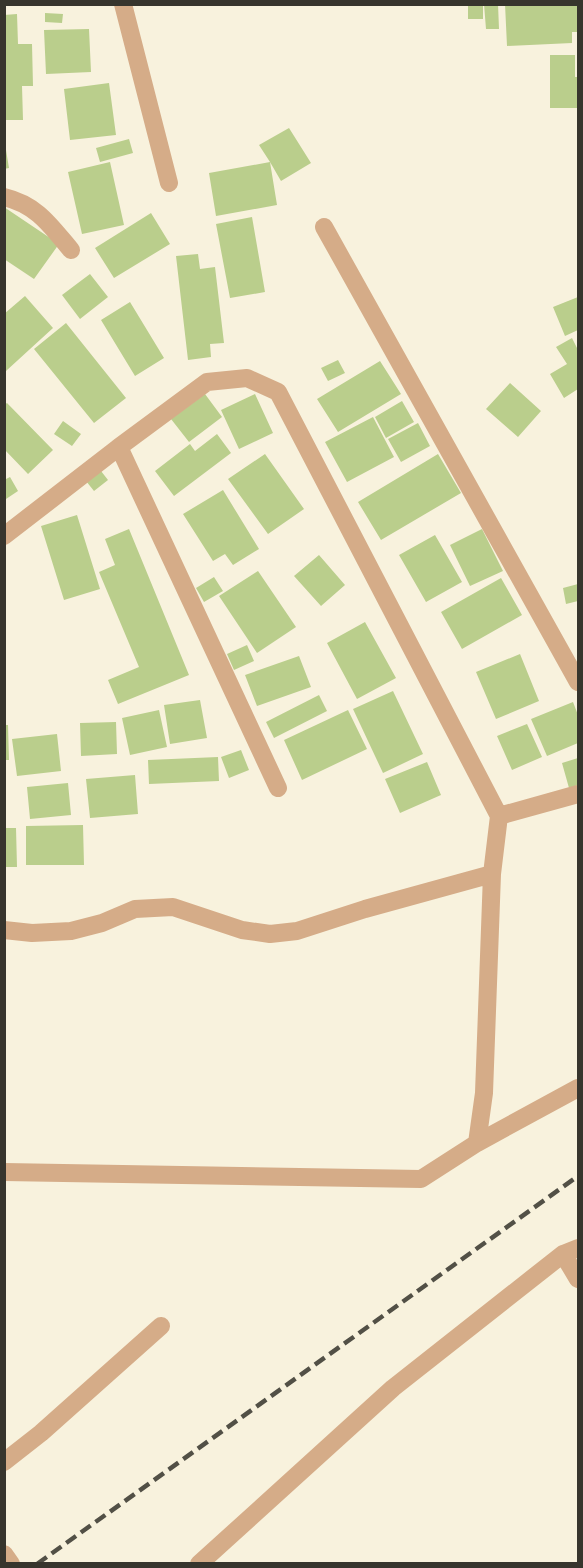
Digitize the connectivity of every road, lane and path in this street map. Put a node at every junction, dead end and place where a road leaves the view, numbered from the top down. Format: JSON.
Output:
{"nodes":[{"id":1,"x":123,"y":4,"type":"edge"},
{"id":2,"x":169,"y":183,"type":"dead end"},
{"id":3,"x":4,"y":198,"type":"edge"},
{"id":4,"x":324,"y":227,"type":"dead end"},
{"id":5,"x":71,"y":250,"type":"dead end"},
{"id":6,"x":119,"y":447,"type":"junction"},
{"id":7,"x":4,"y":536,"type":"edge"},
{"id":8,"x":579,"y":682,"type":"edge"},
{"id":9,"x":278,"y":788,"type":"dead end"},
{"id":10,"x":579,"y":794,"type":"edge"},
{"id":11,"x":499,"y":816,"type":"junction"},
{"id":12,"x":492,"y":874,"type":"junction"},
{"id":13,"x":4,"y":930,"type":"edge"},
{"id":14,"x":579,"y":1088,"type":"edge"},
{"id":15,"x":477,"y":1143,"type":"junction"},
{"id":16,"x":4,"y":1172,"type":"edge"},
{"id":17,"x":571,"y":1251,"type":"edge"},
{"id":18,"x":579,"y":1279,"type":"edge"},
{"id":19,"x":161,"y":1326,"type":"dead end"},
{"id":20,"x":4,"y":1462,"type":"edge"},
{"id":21,"x":4,"y":1554,"type":"edge"},
{"id":22,"x":11,"y":1563,"type":"edge"},
{"id":23,"x":199,"y":1563,"type":"edge"}],
"edges":[{"from":1,"to":2,"type":"street"},
{"from":3,"to":5,"type":"street"},
{"from":4,"to":8,"type":"street"},
{"from":6,"to":7,"type":"street"},
{"from":6,"to":9,"type":"street"},
{"from":6,"to":11,"type":"street"},
{"from":10,"to":11,"type":"street"},
{"from":11,"to":12,"type":"street"},
{"from":12,"to":13,"type":"street"},
{"from":12,"to":15,"type":"street"},
{"from":14,"to":15,"type":"street"},
{"from":15,"to":16,"type":"street"},
{"from":17,"to":18,"type":"street"},
{"from":17,"to":23,"type":"street"},
{"from":19,"to":20,"type":"street"},
{"from":21,"to":22,"type":"street"}]}
